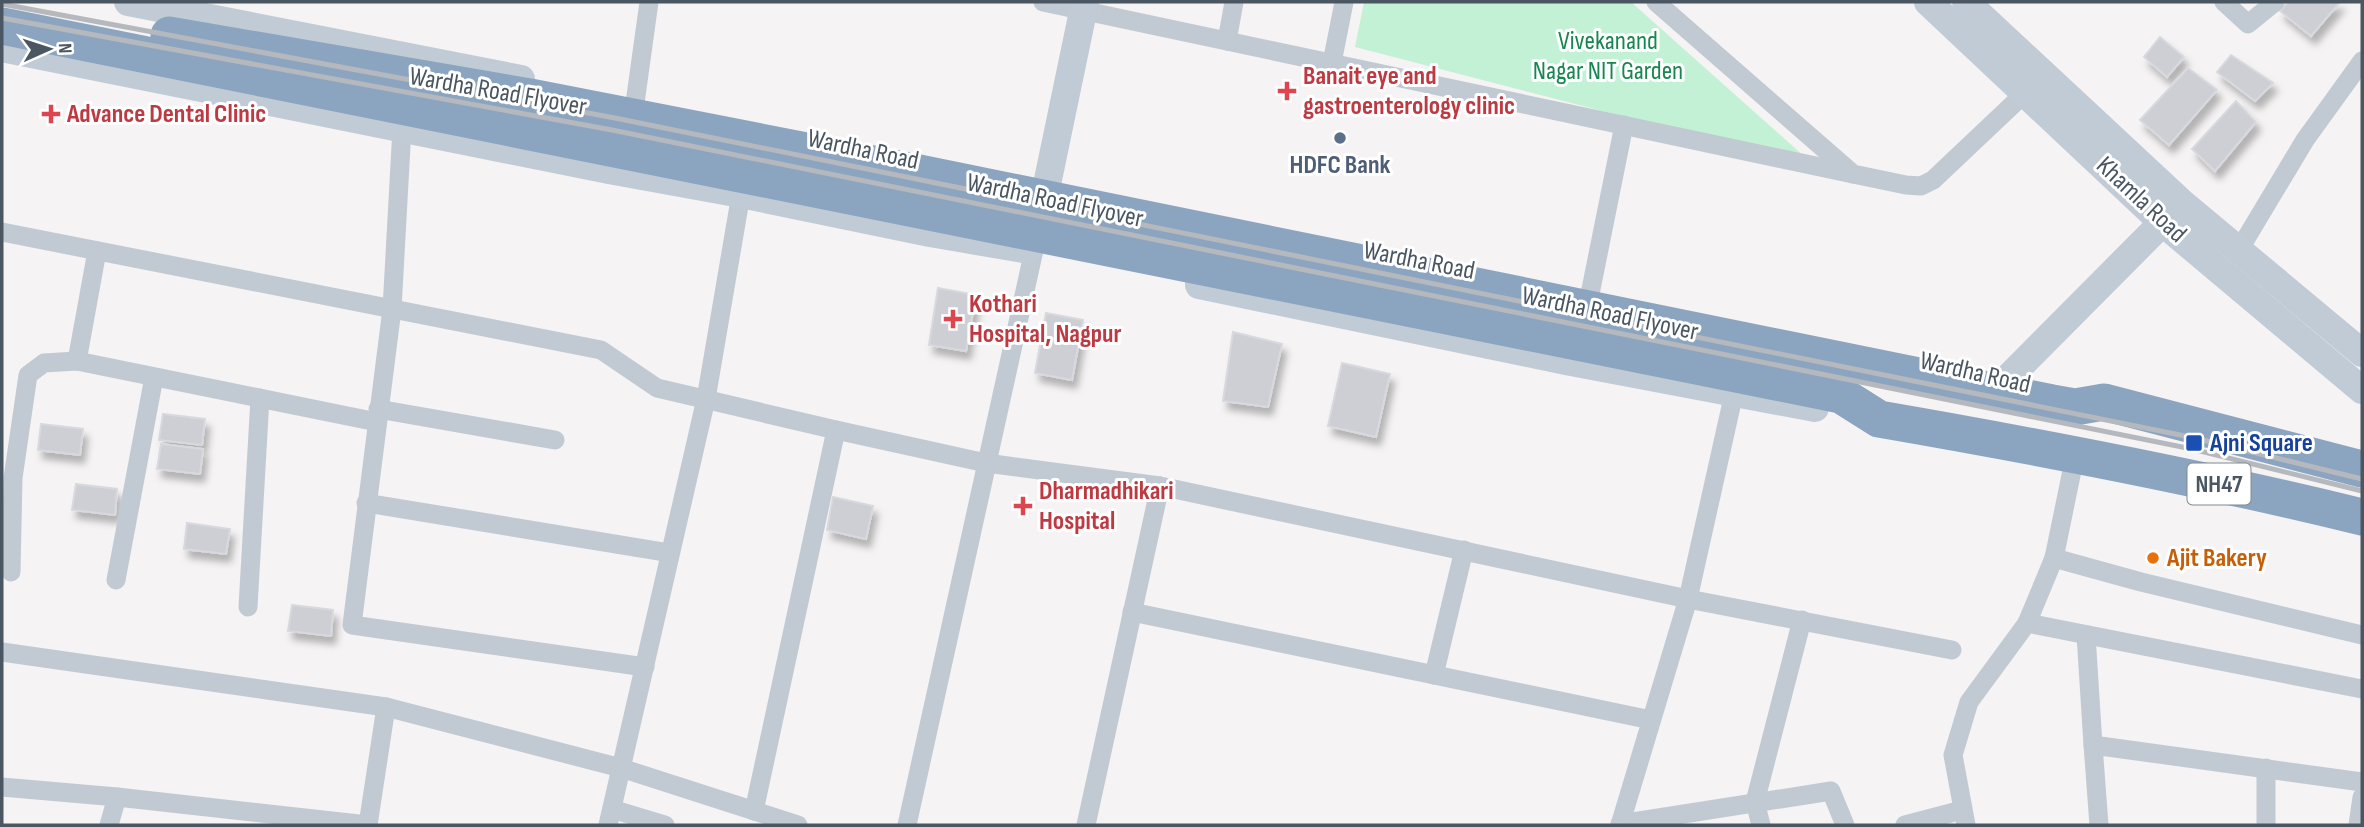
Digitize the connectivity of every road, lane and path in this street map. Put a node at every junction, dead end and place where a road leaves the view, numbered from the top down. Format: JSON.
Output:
{"nodes":[{"id":1,"x":3,"y":2,"type":"edge"},
{"id":2,"x":128,"y":2,"type":"edge"},
{"id":3,"x":649,"y":2,"type":"edge"},
{"id":4,"x":1043,"y":2,"type":"edge"},
{"id":5,"x":1234,"y":2,"type":"edge"},
{"id":6,"x":1344,"y":2,"type":"edge"},
{"id":7,"x":1656,"y":2,"type":"edge"},
{"id":8,"x":1928,"y":2,"type":"edge"},
{"id":9,"x":1966,"y":2,"type":"edge"},
{"id":10,"x":2224,"y":2,"type":"edge"},
{"id":11,"x":2275,"y":2,"type":"edge"},
{"id":12,"x":1084,"y":6,"type":"edge"},
{"id":13,"x":2,"y":26,"type":"edge"},
{"id":14,"x":1227,"y":41,"type":"junction"},
{"id":15,"x":2,"y":48,"type":"edge"},
{"id":16,"x":2362,"y":61,"type":"edge"},
{"id":17,"x":1332,"y":63,"type":"junction"},
{"id":18,"x":2025,"y":93,"type":"junction"},
{"id":19,"x":635,"y":103,"type":"junction"},
{"id":20,"x":1624,"y":125,"type":"junction"},
{"id":21,"x":402,"y":128,"type":"junction"},
{"id":22,"x":1853,"y":174,"type":"junction"},
{"id":23,"x":1046,"y":187,"type":"junction"},
{"id":24,"x":741,"y":194,"type":"junction"},
{"id":25,"x":2172,"y":213,"type":"junction"},
{"id":26,"x":2,"y":232,"type":"edge"},
{"id":27,"x":1034,"y":250,"type":"junction"},
{"id":28,"x":2239,"y":250,"type":"junction"},
{"id":29,"x":97,"y":251,"type":"junction"},
{"id":30,"x":1590,"y":293,"type":"junction"},
{"id":31,"x":392,"y":309,"type":"junction"},
{"id":32,"x":2362,"y":353,"type":"edge"},
{"id":33,"x":77,"y":361,"type":"junction"},
{"id":34,"x":154,"y":377,"type":"junction"},
{"id":35,"x":2006,"y":380,"type":"junction"},
{"id":36,"x":2362,"y":390,"type":"edge"},
{"id":37,"x":1734,"y":393,"type":"junction"},
{"id":38,"x":260,"y":398,"type":"junction"},
{"id":39,"x":706,"y":398,"type":"junction"},
{"id":40,"x":2104,"y":402,"type":"junction"},
{"id":41,"x":378,"y":415,"type":"junction"},
{"id":42,"x":1879,"y":419,"type":"junction"},
{"id":43,"x":836,"y":430,"type":"junction"},
{"id":44,"x":555,"y":440,"type":"dead end"},
{"id":45,"x":2075,"y":456,"type":"junction"},
{"id":46,"x":986,"y":463,"type":"junction"},
{"id":47,"x":2362,"y":469,"type":"edge"},
{"id":48,"x":7,"y":477,"type":"edge"},
{"id":49,"x":1160,"y":486,"type":"junction"},
{"id":50,"x":366,"y":503,"type":"junction"},
{"id":51,"x":2362,"y":517,"type":"edge"},
{"id":52,"x":1464,"y":550,"type":"junction"},
{"id":53,"x":670,"y":553,"type":"junction"},
{"id":54,"x":2054,"y":558,"type":"junction"},
{"id":55,"x":11,"y":572,"type":"dead end"},
{"id":56,"x":116,"y":580,"type":"dead end"},
{"id":57,"x":1688,"y":598,"type":"junction"},
{"id":58,"x":248,"y":607,"type":"dead end"},
{"id":59,"x":1132,"y":612,"type":"junction"},
{"id":60,"x":1802,"y":620,"type":"junction"},
{"id":61,"x":2027,"y":624,"type":"junction"},
{"id":62,"x":2086,"y":635,"type":"junction"},
{"id":63,"x":2362,"y":635,"type":"edge"},
{"id":64,"x":1952,"y":650,"type":"dead end"},
{"id":65,"x":2,"y":652,"type":"edge"},
{"id":66,"x":645,"y":667,"type":"junction"},
{"id":67,"x":1434,"y":675,"type":"junction"},
{"id":68,"x":2362,"y":689,"type":"edge"},
{"id":69,"x":386,"y":707,"type":"junction"},
{"id":70,"x":1651,"y":720,"type":"junction"},
{"id":71,"x":2092,"y":745,"type":"junction"},
{"id":72,"x":2266,"y":768,"type":"junction"},
{"id":73,"x":621,"y":771,"type":"junction"},
{"id":74,"x":2362,"y":782,"type":"edge"},
{"id":75,"x":2,"y":787,"type":"edge"},
{"id":76,"x":117,"y":797,"type":"junction"},
{"id":77,"x":2362,"y":797,"type":"edge"},
{"id":78,"x":1755,"y":802,"type":"junction"},
{"id":79,"x":754,"y":810,"type":"junction"},
{"id":80,"x":611,"y":812,"type":"edge"},
{"id":81,"x":246,"y":818,"type":"edge"},
{"id":82,"x":1964,"y":818,"type":"edge"},
{"id":83,"x":109,"y":825,"type":"edge"},
{"id":84,"x":368,"y":825,"type":"edge"},
{"id":85,"x":665,"y":825,"type":"edge"},
{"id":86,"x":799,"y":825,"type":"edge"},
{"id":87,"x":907,"y":825,"type":"edge"},
{"id":88,"x":1086,"y":825,"type":"edge"},
{"id":89,"x":1620,"y":825,"type":"edge"},
{"id":90,"x":1760,"y":825,"type":"edge"},
{"id":91,"x":1845,"y":825,"type":"edge"},
{"id":92,"x":1906,"y":825,"type":"edge"},
{"id":93,"x":2099,"y":825,"type":"edge"},
{"id":94,"x":2266,"y":825,"type":"edge"},
{"id":95,"x":2358,"y":825,"type":"edge"}],
"edges":[{"from":1,"to":40,"type":"highway","name":"Wardha Road Flyover"},
{"from":2,"to":19,"type":"street","name":"Wardha Road","number":"NH47"},
{"from":3,"to":19,"type":"street"},
{"from":4,"to":12,"type":"street"},
{"from":5,"to":14,"type":"street"},
{"from":6,"to":17,"type":"street"},
{"from":7,"to":22,"type":"street"},
{"from":8,"to":18,"type":"street","name":"Khamla Road"},
{"from":9,"to":25,"type":"street","name":"Khamla Road"},
{"from":10,"to":11,"type":"street"},
{"from":12,"to":14,"type":"street"},
{"from":12,"to":23,"type":"street"},
{"from":13,"to":42,"type":"highway","name":"Wardha Road Flyover"},
{"from":14,"to":17,"type":"street"},
{"from":15,"to":21,"type":"street","number":"NH47"},
{"from":16,"to":28,"type":"street"},
{"from":17,"to":20,"type":"street"},
{"from":18,"to":22,"type":"street"},
{"from":18,"to":25,"type":"street","name":"Khamla Road"},
{"from":19,"to":23,"type":"street","name":"Wardha Road","number":"NH47"},
{"from":20,"to":22,"type":"street"},
{"from":20,"to":30,"type":"street"},
{"from":21,"to":24,"type":"street","number":"NH47"},
{"from":21,"to":31,"type":"street"},
{"from":23,"to":27,"type":"street"},
{"from":23,"to":30,"type":"street","name":"Wardha Road","number":"NH47"},
{"from":24,"to":27,"type":"street","number":"NH47"},
{"from":24,"to":39,"type":"street"},
{"from":25,"to":28,"type":"street","name":"Khamla Road"},
{"from":25,"to":35,"type":"street"},
{"from":25,"to":36,"type":"street","name":"Khamla Road"},
{"from":26,"to":29,"type":"street"},
{"from":27,"to":37,"type":"street","number":"NH47"},
{"from":27,"to":46,"type":"street"},
{"from":28,"to":32,"type":"street","name":"Khamla Road"},
{"from":29,"to":31,"type":"street"},
{"from":29,"to":33,"type":"street"},
{"from":30,"to":35,"type":"street","name":"Wardha Road","number":"NH47"},
{"from":31,"to":39,"type":"street"},
{"from":31,"to":41,"type":"street"},
{"from":33,"to":34,"type":"street"},
{"from":33,"to":48,"type":"street"},
{"from":34,"to":38,"type":"street"},
{"from":34,"to":56,"type":"street"},
{"from":35,"to":40,"type":"street","name":"Wardha Road","number":"NH47"},
{"from":37,"to":42,"type":"street","number":"NH47"},
{"from":37,"to":57,"type":"street"},
{"from":38,"to":41,"type":"street"},
{"from":38,"to":58,"type":"street"},
{"from":39,"to":43,"type":"street"},
{"from":39,"to":53,"type":"street"},
{"from":40,"to":47,"type":"highway","name":"Wardha Road","number":"NH47"},
{"from":41,"to":44,"type":"street"},
{"from":41,"to":50,"type":"street"},
{"from":42,"to":45,"type":"highway","number":"NH47"},
{"from":43,"to":46,"type":"street"},
{"from":43,"to":79,"type":"street"},
{"from":45,"to":51,"type":"highway","number":"NH47"},
{"from":45,"to":54,"type":"street"},
{"from":46,"to":49,"type":"street"},
{"from":46,"to":87,"type":"street"},
{"from":48,"to":55,"type":"street"},
{"from":49,"to":52,"type":"street"},
{"from":49,"to":59,"type":"street"},
{"from":50,"to":53,"type":"street"},
{"from":50,"to":66,"type":"street"},
{"from":52,"to":57,"type":"street"},
{"from":52,"to":67,"type":"street"},
{"from":53,"to":66,"type":"street"},
{"from":54,"to":61,"type":"street"},
{"from":54,"to":63,"type":"street"},
{"from":57,"to":60,"type":"street"},
{"from":57,"to":70,"type":"street"},
{"from":59,"to":67,"type":"street"},
{"from":59,"to":88,"type":"street"},
{"from":60,"to":64,"type":"street"},
{"from":60,"to":78,"type":"street"},
{"from":61,"to":62,"type":"street"},
{"from":61,"to":82,"type":"street"},
{"from":62,"to":68,"type":"street"},
{"from":62,"to":71,"type":"street"},
{"from":65,"to":69,"type":"street"},
{"from":66,"to":73,"type":"street"},
{"from":67,"to":70,"type":"street"},
{"from":69,"to":73,"type":"street"},
{"from":69,"to":84,"type":"street"},
{"from":70,"to":89,"type":"street"},
{"from":71,"to":72,"type":"street"},
{"from":71,"to":93,"type":"street"},
{"from":72,"to":74,"type":"street"},
{"from":72,"to":94,"type":"street"},
{"from":73,"to":79,"type":"street"},
{"from":73,"to":80,"type":"street"},
{"from":75,"to":76,"type":"street"},
{"from":76,"to":81,"type":"street"},
{"from":76,"to":83,"type":"street"},
{"from":77,"to":95,"type":"street"},
{"from":78,"to":89,"type":"street"},
{"from":78,"to":90,"type":"street"},
{"from":78,"to":91,"type":"street"},
{"from":79,"to":86,"type":"street"},
{"from":80,"to":85,"type":"street"},
{"from":81,"to":84,"type":"street"},
{"from":82,"to":92,"type":"street"}]}
